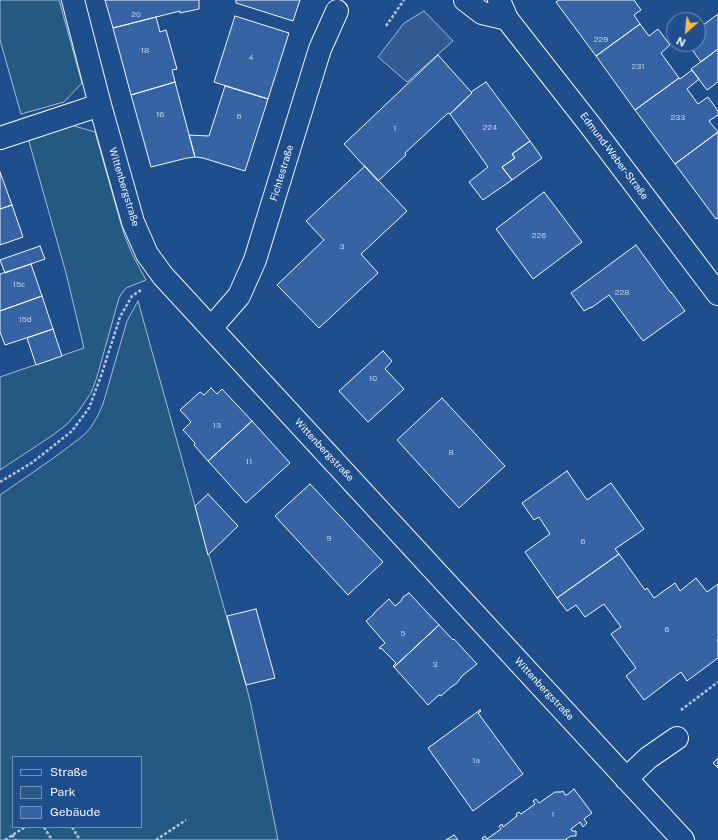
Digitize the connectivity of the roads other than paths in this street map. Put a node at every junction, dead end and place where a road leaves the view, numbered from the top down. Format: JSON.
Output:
{"nodes":[{"id":1,"x":73,"y":0,"type":"edge"},
{"id":2,"x":465,"y":0,"type":"edge"},
{"id":3,"x":503,"y":10,"type":"edge"},
{"id":4,"x":337,"y":11,"type":"dead end"},
{"id":5,"x":100,"y":105,"type":"junction"},
{"id":6,"x":0,"y":138,"type":"edge"},
{"id":7,"x":718,"y":294,"type":"edge"},
{"id":8,"x":212,"y":328,"type":"junction"},
{"id":9,"x":677,"y":738,"type":"road end"},
{"id":10,"x":626,"y":779,"type":"junction"},
{"id":11,"x":683,"y":840,"type":"edge"}],
"edges":[{"from":1,"to":5,"type":"street","name":"Wittenbergstraße"},
{"from":2,"to":3,"type":"street","name":"Edmund-Weber-Straße"},
{"from":3,"to":7,"type":"street","name":"Edmund-Weber-Straße"},
{"from":4,"to":8,"type":"street","name":"Fichtestraße"},
{"from":5,"to":6,"type":"street"},
{"from":5,"to":8,"type":"street","name":"Wittenbergstraße"},
{"from":8,"to":10,"type":"street","name":"Wittenbergstraße"},
{"from":9,"to":10,"type":"street"},
{"from":10,"to":11,"type":"street","name":"Wittenbergstraße"}]}
